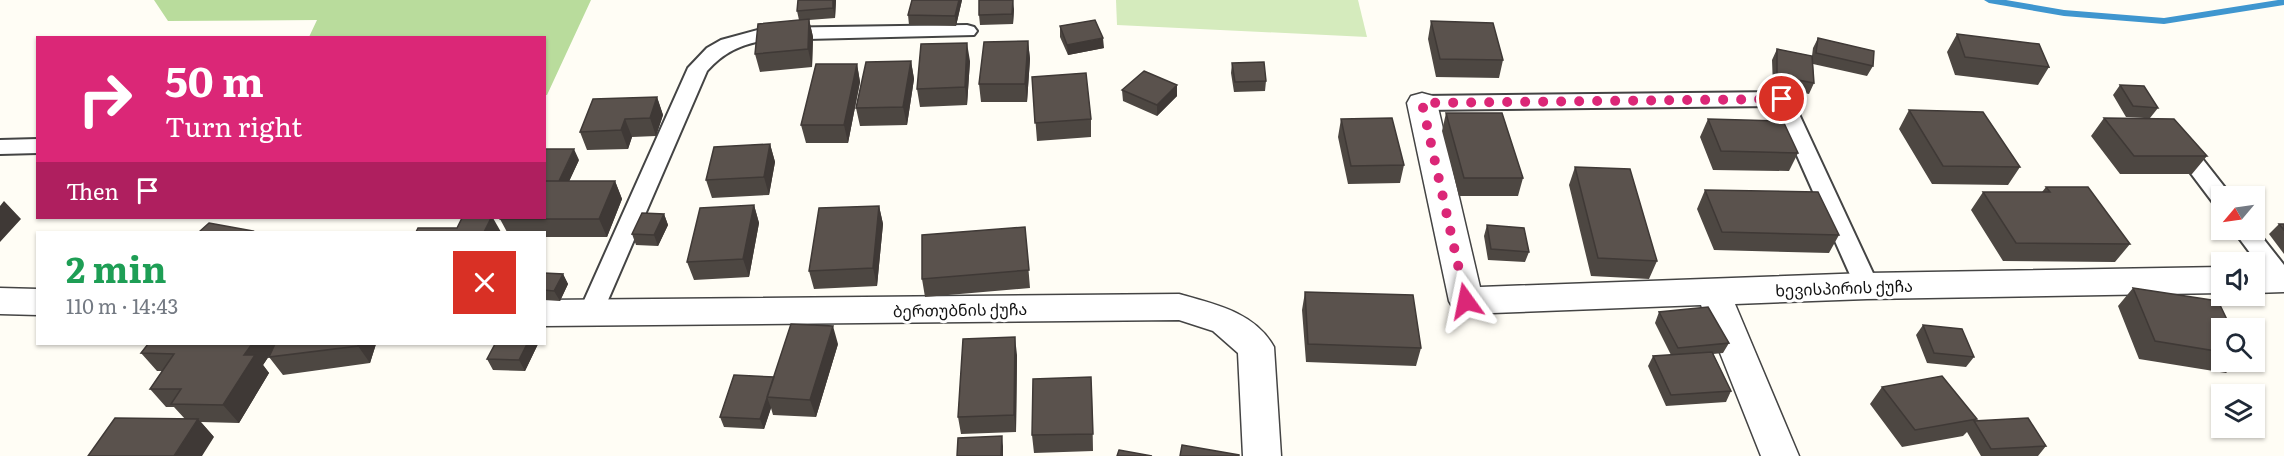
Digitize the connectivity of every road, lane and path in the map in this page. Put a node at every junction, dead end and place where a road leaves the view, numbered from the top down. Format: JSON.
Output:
{"nodes":[{"id":1,"x":967,"y":31,"type":"dead end"},
{"id":2,"x":1422,"y":103,"type":"joint"},
{"id":3,"x":2175,"y":136,"type":"edge"},
{"id":4,"x":36,"y":146,"type":"edge"},
{"id":5,"x":0,"y":147,"type":"edge"},
{"id":6,"x":2212,"y":186,"type":"edge"},
{"id":7,"x":2250,"y":240,"type":"edge"},
{"id":8,"x":2273,"y":279,"type":"edge"},
{"id":9,"x":2211,"y":280,"type":"edge"},
{"id":10,"x":1867,"y":286,"type":"junction"},
{"id":11,"x":1713,"y":292,"type":"junction"},
{"id":12,"x":0,"y":301,"type":"edge"},
{"id":13,"x":36,"y":302,"type":"edge"},
{"id":14,"x":546,"y":313,"type":"edge"},
{"id":15,"x":590,"y":314,"type":"junction"},
{"id":16,"x":1262,"y":456,"type":"edge"},
{"id":17,"x":1780,"y":456,"type":"edge"}],
"edges":[{"from":1,"to":15,"type":"lane"},
{"from":2,"to":10,"type":"lane"},
{"from":2,"to":11,"type":"street","name":"ხევისპირის ქუჩა"},
{"from":3,"to":6,"type":"lane"},
{"from":4,"to":5,"type":"lane"},
{"from":7,"to":8,"type":"lane"},
{"from":9,"to":10,"type":"street","name":"ხევისპირის ქუჩა"},
{"from":10,"to":11,"type":"street","name":"ხევისპირის ქუჩა"},
{"from":11,"to":17,"type":"street"},
{"from":12,"to":13,"type":"street"},
{"from":14,"to":15,"type":"street","name":"ბერთუბნის ქუჩა"},
{"from":15,"to":16,"type":"street","name":"ბერთუბნის ქუჩა"}]}
